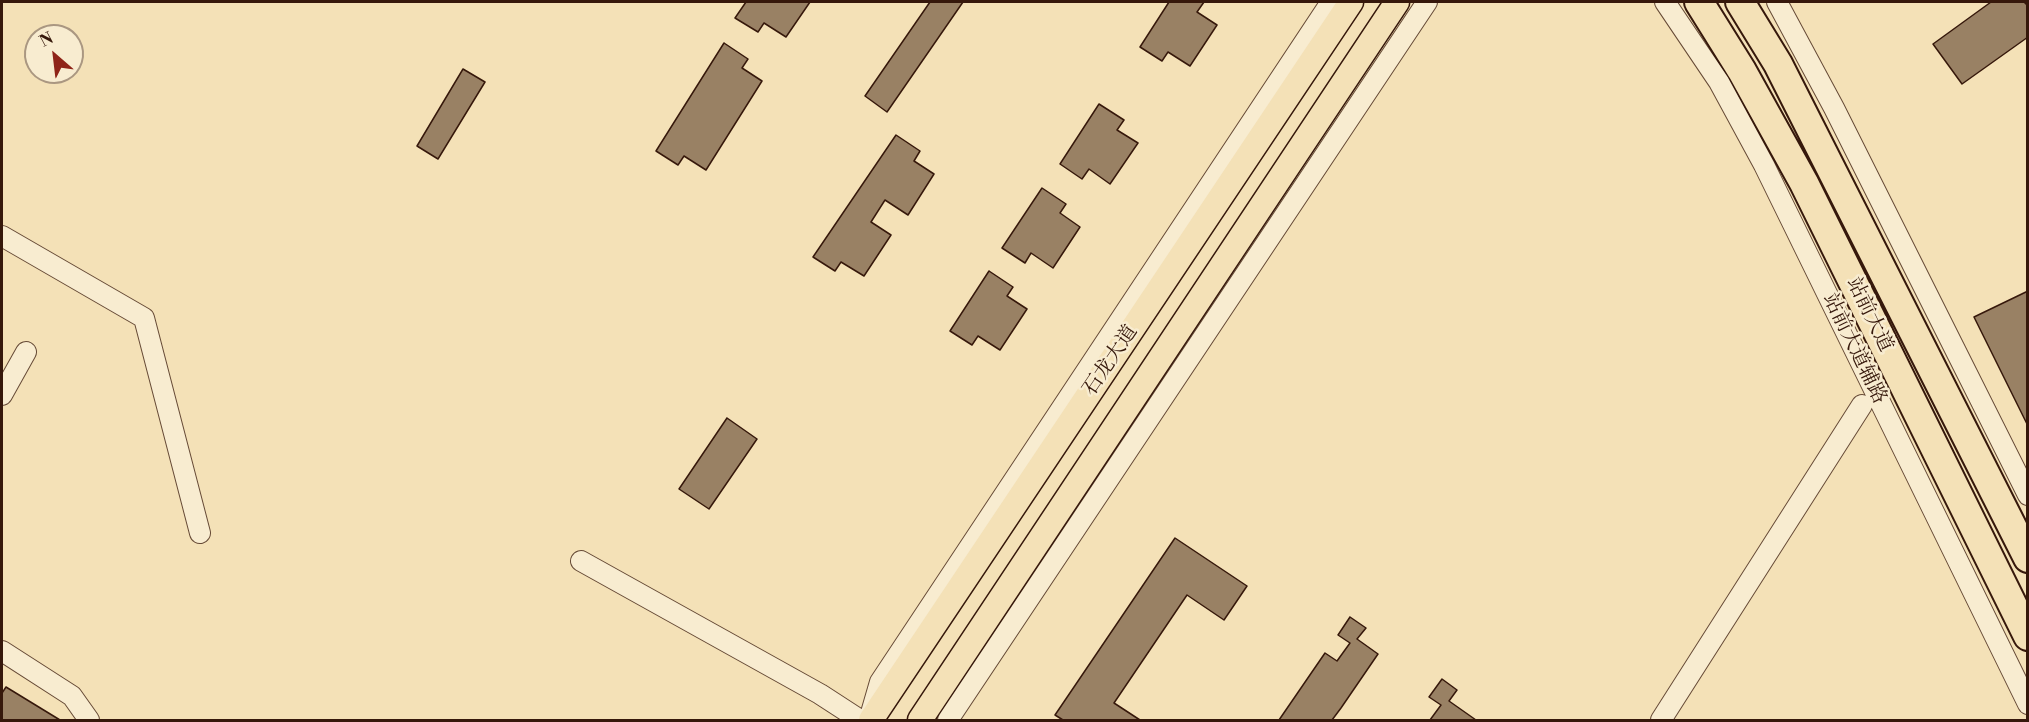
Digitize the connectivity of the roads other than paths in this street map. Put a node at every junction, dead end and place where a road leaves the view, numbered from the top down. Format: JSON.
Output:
{"nodes":[{"id":1,"x":1331,"y":2,"type":"edge"},
{"id":2,"x":1351,"y":2,"type":"edge"},
{"id":3,"x":1397,"y":2,"type":"edge"},
{"id":4,"x":1427,"y":2,"type":"edge"},
{"id":5,"x":1665,"y":2,"type":"edge"},
{"id":6,"x":1699,"y":2,"type":"edge"},
{"id":7,"x":1740,"y":2,"type":"edge"},
{"id":8,"x":1777,"y":2,"type":"edge"},
{"id":9,"x":2,"y":236,"type":"edge"},
{"id":10,"x":26,"y":352,"type":"dead end"},
{"id":11,"x":2,"y":395,"type":"edge"},
{"id":12,"x":1862,"y":405,"type":"dead end"},
{"id":13,"x":2028,"y":495,"type":"edge"},
{"id":14,"x":200,"y":533,"type":"dead end"},
{"id":15,"x":2028,"y":558,"type":"edge"},
{"id":16,"x":580,"y":561,"type":"dead end"},
{"id":17,"x":2028,"y":636,"type":"edge"},
{"id":18,"x":2,"y":651,"type":"edge"},
{"id":19,"x":2028,"y":704,"type":"edge"},
{"id":20,"x":89,"y":720,"type":"edge"},
{"id":21,"x":860,"y":720,"type":"edge"},
{"id":22,"x":870,"y":720,"type":"edge"},
{"id":23,"x":920,"y":720,"type":"edge"},
{"id":24,"x":948,"y":720,"type":"edge"},
{"id":25,"x":1661,"y":720,"type":"edge"}],
"edges":[{"from":1,"to":22,"type":"street","name":"石龙大道"},
{"from":2,"to":22,"type":"main road","name":"石龙大道"},
{"from":3,"to":23,"type":"main road","name":"石龙大道"},
{"from":4,"to":24,"type":"street"},
{"from":5,"to":19,"type":"street","name":"站前大道辅路"},
{"from":6,"to":17,"type":"highway","name":"站前大道"},
{"from":7,"to":15,"type":"highway","name":"站前大道"},
{"from":8,"to":13,"type":"street"},
{"from":9,"to":14,"type":"street"},
{"from":10,"to":11,"type":"street"},
{"from":12,"to":25,"type":"street"},
{"from":16,"to":21,"type":"street"},
{"from":18,"to":20,"type":"street"}]}
